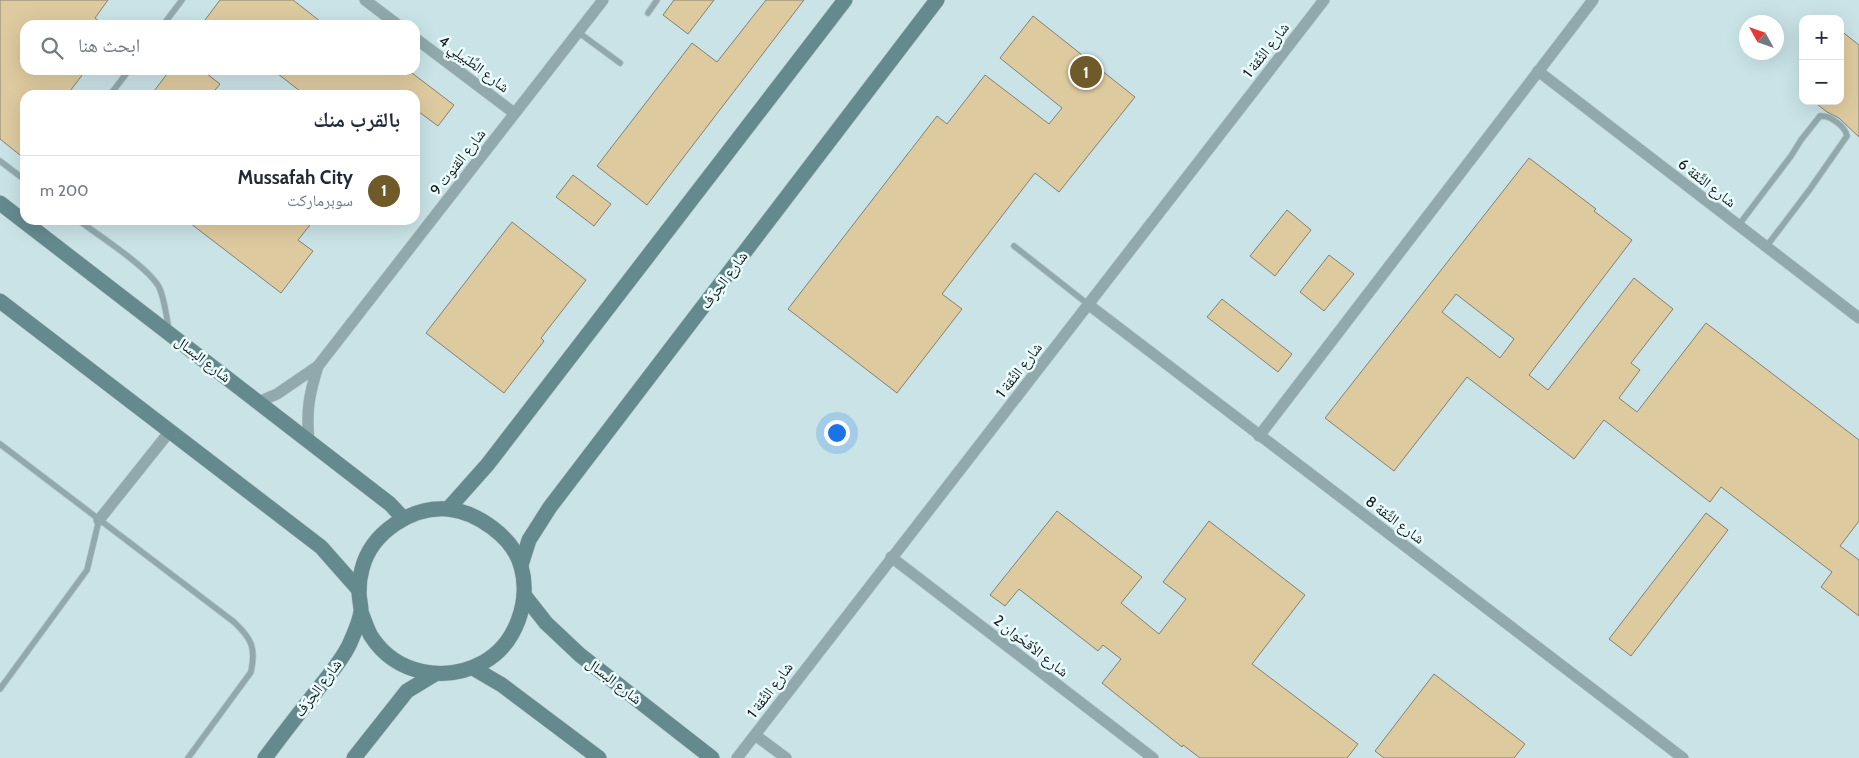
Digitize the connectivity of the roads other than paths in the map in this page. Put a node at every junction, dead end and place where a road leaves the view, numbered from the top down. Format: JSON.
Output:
{"nodes":[{"id":1,"x":182,"y":0,"type":"edge"},
{"id":2,"x":365,"y":0,"type":"edge"},
{"id":3,"x":603,"y":0,"type":"edge"},
{"id":4,"x":657,"y":0,"type":"edge"},
{"id":5,"x":845,"y":0,"type":"edge"},
{"id":6,"x":938,"y":0,"type":"edge"},
{"id":7,"x":1324,"y":0,"type":"edge"},
{"id":8,"x":1593,"y":0,"type":"edge"},
{"id":9,"x":648,"y":13,"type":"dead end"},
{"id":10,"x":167,"y":20,"type":"edge"},
{"id":11,"x":391,"y":20,"type":"edge"},
{"id":12,"x":578,"y":32,"type":"junction"},
{"id":13,"x":420,"y":42,"type":"edge"},
{"id":14,"x":620,"y":64,"type":"dead end"},
{"id":15,"x":1538,"y":71,"type":"junction"},
{"id":16,"x":125,"y":75,"type":"edge"},
{"id":17,"x":114,"y":90,"type":"edge"},
{"id":18,"x":514,"y":113,"type":"junction"},
{"id":19,"x":0,"y":161,"type":"edge"},
{"id":20,"x":20,"y":176,"type":"edge"},
{"id":21,"x":0,"y":203,"type":"edge"},
{"id":22,"x":20,"y":218,"type":"edge"},
{"id":23,"x":29,"y":225,"type":"edge"},
{"id":24,"x":85,"y":225,"type":"edge"},
{"id":25,"x":1738,"y":226,"type":"junction"},
{"id":26,"x":1014,"y":246,"type":"dead end"},
{"id":27,"x":1766,"y":247,"type":"junction"},
{"id":28,"x":0,"y":301,"type":"edge"},
{"id":29,"x":1089,"y":305,"type":"junction"},
{"id":30,"x":1859,"y":318,"type":"edge"},
{"id":31,"x":170,"y":334,"type":"junction"},
{"id":32,"x":318,"y":366,"type":"junction"},
{"id":33,"x":258,"y":402,"type":"junction"},
{"id":34,"x":170,"y":431,"type":"junction"},
{"id":35,"x":1259,"y":436,"type":"junction"},
{"id":36,"x":309,"y":442,"type":"junction"},
{"id":37,"x":0,"y":444,"type":"edge"},
{"id":38,"x":448,"y":509,"type":"junction"},
{"id":39,"x":403,"y":518,"type":"junction"},
{"id":40,"x":100,"y":520,"type":"junction"},
{"id":41,"x":891,"y":557,"type":"junction"},
{"id":42,"x":521,"y":565,"type":"junction"},
{"id":43,"x":359,"y":590,"type":"junction"},
{"id":44,"x":524,"y":595,"type":"junction"},
{"id":45,"x":361,"y":612,"type":"junction"},
{"id":46,"x":473,"y":668,"type":"junction"},
{"id":47,"x":435,"y":674,"type":"junction"},
{"id":48,"x":0,"y":689,"type":"edge"},
{"id":49,"x":755,"y":734,"type":"junction"},
{"id":50,"x":188,"y":758,"type":"edge"},
{"id":51,"x":265,"y":758,"type":"edge"},
{"id":52,"x":354,"y":758,"type":"edge"},
{"id":53,"x":599,"y":758,"type":"edge"},
{"id":54,"x":712,"y":758,"type":"edge"},
{"id":55,"x":737,"y":758,"type":"edge"},
{"id":56,"x":786,"y":758,"type":"edge"},
{"id":57,"x":1153,"y":758,"type":"edge"},
{"id":58,"x":1683,"y":758,"type":"edge"}],
"edges":[{"from":1,"to":10,"type":"lane"},
{"from":2,"to":11,"type":"street"},
{"from":3,"to":12,"type":"street","name":"شارع القنوت 9"},
{"from":4,"to":9,"type":"lane"},
{"from":5,"to":38,"type":"street"},
{"from":6,"to":42,"type":"street","name":"شارع الحِرَف"},
{"from":7,"to":29,"type":"street","name":"شارع الثِّقة 1"},
{"from":8,"to":15,"type":"street"},
{"from":12,"to":14,"type":"lane"},
{"from":12,"to":18,"type":"street","name":"شارع القنوت 9"},
{"from":13,"to":18,"type":"street","name":"شارع الطِّبَيلِي 4"},
{"from":15,"to":25,"type":"street","name":"شارع الثِّقة 6"},
{"from":15,"to":35,"type":"street"},
{"from":16,"to":17,"type":"lane"},
{"from":18,"to":32,"type":"street","name":"شارع القنوت 9"},
{"from":19,"to":20,"type":"lane"},
{"from":21,"to":22,"type":"street","name":"شارع البسال"},
{"from":23,"to":31,"type":"street","name":"شارع البسال"},
{"from":24,"to":31,"type":"lane"},
{"from":25,"to":27,"type":"street","name":"شارع الثِّقة 6"},
{"from":25,"to":27,"type":"lane"},
{"from":26,"to":29,"type":"lane"},
{"from":27,"to":30,"type":"street","name":"شارع الثِّقة 6"},
{"from":28,"to":34,"type":"street"},
{"from":29,"to":35,"type":"street","name":"شارع الثِّقة 8"},
{"from":29,"to":41,"type":"street","name":"شارع الثِّقة 1"},
{"from":31,"to":33,"type":"street","name":"شارع البسال"},
{"from":32,"to":33,"type":"street","name":"شارع القنوت 9"},
{"from":32,"to":36,"type":"street","name":"شارع القنوت 9"},
{"from":33,"to":36,"type":"street","name":"شارع البسال"},
{"from":34,"to":40,"type":"street"},
{"from":34,"to":43,"type":"street"},
{"from":35,"to":58,"type":"street","name":"شارع الثِّقة 8"},
{"from":36,"to":39,"type":"street","name":"شارع البسال"},
{"from":37,"to":40,"type":"lane"},
{"from":38,"to":39,"type":"street"},
{"from":38,"to":42,"type":"street"},
{"from":39,"to":43,"type":"street"},
{"from":40,"to":48,"type":"lane"},
{"from":40,"to":50,"type":"lane"},
{"from":41,"to":49,"type":"street","name":"شارع الثِّقة 1"},
{"from":41,"to":57,"type":"street","name":"شارع الأقحُوان 2"},
{"from":42,"to":44,"type":"street"},
{"from":43,"to":45,"type":"street"},
{"from":44,"to":46,"type":"street"},
{"from":44,"to":54,"type":"street","name":"شارع البسال"},
{"from":45,"to":47,"type":"street"},
{"from":45,"to":51,"type":"street","name":"شارع الحِرَف"},
{"from":46,"to":47,"type":"street"},
{"from":46,"to":53,"type":"street"},
{"from":47,"to":52,"type":"street"},
{"from":49,"to":55,"type":"street","name":"شارع الثِّقة 1"},
{"from":49,"to":56,"type":"street"}]}
